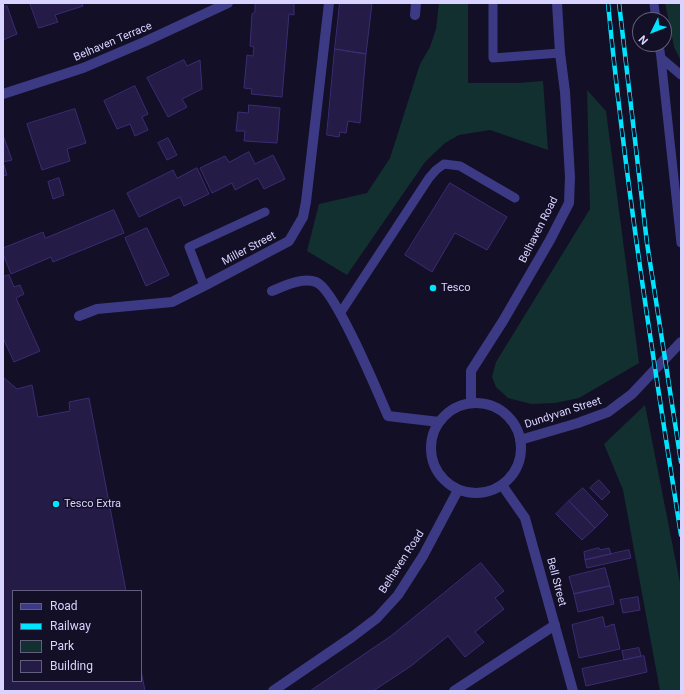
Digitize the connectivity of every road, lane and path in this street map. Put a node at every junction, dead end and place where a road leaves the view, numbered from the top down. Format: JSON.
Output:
{"nodes":[{"id":1,"x":228,"y":3,"type":"edge"},
{"id":2,"x":329,"y":3,"type":"edge"},
{"id":3,"x":416,"y":3,"type":"edge"},
{"id":4,"x":493,"y":3,"type":"edge"},
{"id":5,"x":558,"y":3,"type":"edge"},
{"id":6,"x":415,"y":15,"type":"dead end"},
{"id":7,"x":660,"y":52,"type":"edge"},
{"id":8,"x":560,"y":53,"type":"junction"},
{"id":9,"x":661,"y":58,"type":"junction"},
{"id":10,"x":681,"y":75,"type":"edge"},
{"id":11,"x":3,"y":94,"type":"edge"},
{"id":12,"x":515,"y":198,"type":"dead end"},
{"id":13,"x":265,"y":212,"type":"dead end"},
{"id":14,"x":681,"y":243,"type":"edge"},
{"id":15,"x":204,"y":286,"type":"junction"},
{"id":16,"x":272,"y":291,"type":"dead end"},
{"id":17,"x":341,"y":312,"type":"junction"},
{"id":18,"x":79,"y":316,"type":"dead end"},
{"id":19,"x":681,"y":342,"type":"edge"},
{"id":20,"x":471,"y":403,"type":"junction"},
{"id":21,"x":439,"y":422,"type":"junction"},
{"id":22,"x":520,"y":440,"type":"junction"},
{"id":23,"x":502,"y":485,"type":"junction"},
{"id":24,"x":458,"y":490,"type":"junction"},
{"id":25,"x":555,"y":625,"type":"junction"},
{"id":26,"x":273,"y":691,"type":"edge"},
{"id":27,"x":454,"y":691,"type":"edge"},
{"id":28,"x":573,"y":691,"type":"edge"}],
"edges":[{"from":1,"to":11,"type":"street","name":"Belhaven Terrace"},
{"from":2,"to":15,"type":"street","name":"Miller Street"},
{"from":3,"to":6,"type":"street"},
{"from":4,"to":8,"type":"lane"},
{"from":5,"to":8,"type":"street","name":"Belhaven Road"},
{"from":7,"to":9,"type":"lane"},
{"from":8,"to":20,"type":"street","name":"Belhaven Road"},
{"from":9,"to":10,"type":"lane"},
{"from":9,"to":14,"type":"lane"},
{"from":12,"to":17,"type":"lane"},
{"from":13,"to":15,"type":"lane"},
{"from":15,"to":18,"type":"street","name":"Miller Street"},
{"from":16,"to":17,"type":"street"},
{"from":17,"to":21,"type":"street"},
{"from":19,"to":22,"type":"street","name":"Dundyvan Street"},
{"from":20,"to":21,"type":"street"},
{"from":20,"to":22,"type":"street"},
{"from":21,"to":24,"type":"street"},
{"from":22,"to":23,"type":"street"},
{"from":23,"to":24,"type":"street"},
{"from":23,"to":25,"type":"street","name":"Bell Street"},
{"from":24,"to":26,"type":"street","name":"Belhaven Road"},
{"from":25,"to":27,"type":"street"},
{"from":25,"to":28,"type":"street","name":"Bell Street"}]}
